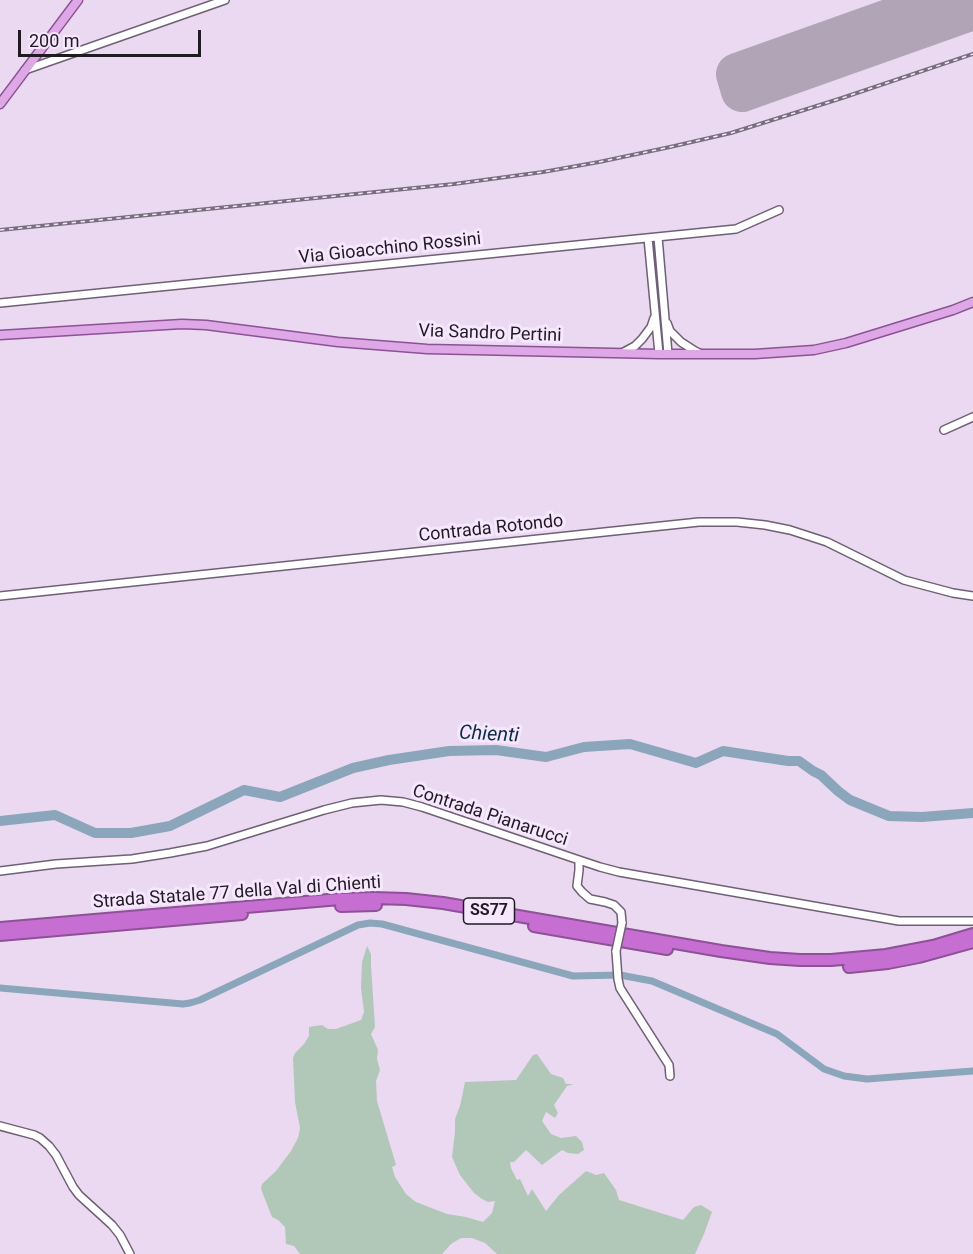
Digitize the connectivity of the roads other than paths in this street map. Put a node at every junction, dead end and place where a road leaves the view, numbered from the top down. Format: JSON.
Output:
{"nodes":[{"id":1,"x":78,"y":0,"type":"edge"},
{"id":2,"x":225,"y":0,"type":"edge"},
{"id":3,"x":25,"y":70,"type":"junction"},
{"id":4,"x":0,"y":104,"type":"edge"},
{"id":5,"x":779,"y":210,"type":"dead end"},
{"id":6,"x":658,"y":237,"type":"junction"},
{"id":7,"x":648,"y":238,"type":"junction"},
{"id":8,"x":662,"y":282,"type":"junction"},
{"id":9,"x":652,"y":283,"type":"junction"},
{"id":10,"x":0,"y":303,"type":"edge"},
{"id":11,"x":972,"y":303,"type":"edge"},
{"id":12,"x":654,"y":316,"type":"junction"},
{"id":13,"x":664,"y":318,"type":"junction"},
{"id":14,"x":0,"y":335,"type":"edge"},
{"id":15,"x":622,"y":353,"type":"junction"},
{"id":16,"x":658,"y":354,"type":"junction"},
{"id":17,"x":668,"y":354,"type":"junction"},
{"id":18,"x":708,"y":354,"type":"junction"},
{"id":19,"x":973,"y":417,"type":"edge"},
{"id":20,"x":944,"y":430,"type":"dead end"},
{"id":21,"x":0,"y":596,"type":"edge"},
{"id":22,"x":973,"y":596,"type":"edge"},
{"id":23,"x":579,"y":860,"type":"junction"},
{"id":24,"x":0,"y":871,"type":"edge"},
{"id":25,"x":973,"y":921,"type":"edge"},
{"id":26,"x":0,"y":928,"type":"edge"},
{"id":27,"x":973,"y":934,"type":"edge"},
{"id":28,"x":0,"y":935,"type":"edge"},
{"id":29,"x":973,"y":942,"type":"edge"},
{"id":30,"x":670,"y":1076,"type":"dead end"},
{"id":31,"x":0,"y":1126,"type":"edge"},
{"id":32,"x":130,"y":1254,"type":"edge"}],
"edges":[{"from":1,"to":3,"type":"main road"},
{"from":2,"to":3,"type":"street"},
{"from":3,"to":4,"type":"main road"},
{"from":5,"to":6,"type":"street","name":"Via Gioacchino Rossini"},
{"from":6,"to":7,"type":"street","name":"Via Gioacchino Rossini"},
{"from":6,"to":8,"type":"street"},
{"from":7,"to":9,"type":"street"},
{"from":7,"to":10,"type":"street","name":"Via Gioacchino Rossini"},
{"from":8,"to":9,"type":"street"},
{"from":8,"to":13,"type":"street"},
{"from":9,"to":12,"type":"street"},
{"from":11,"to":18,"type":"main road","name":"Via Sandro Pertini"},
{"from":12,"to":15,"type":"street"},
{"from":12,"to":16,"type":"street"},
{"from":13,"to":17,"type":"street"},
{"from":13,"to":18,"type":"street"},
{"from":14,"to":15,"type":"main road","name":"Via Sandro Pertini"},
{"from":15,"to":16,"type":"main road","name":"Via Sandro Pertini"},
{"from":16,"to":17,"type":"main road","name":"Via Sandro Pertini"},
{"from":17,"to":18,"type":"main road","name":"Via Sandro Pertini"},
{"from":19,"to":20,"type":"street"},
{"from":21,"to":22,"type":"street","name":"Contrada Rotondo"},
{"from":23,"to":24,"type":"street","name":"Contrada Pianarucci"},
{"from":23,"to":25,"type":"street","name":"Contrada Pianarucci"},
{"from":23,"to":30,"type":"street","bridge":true},
{"from":26,"to":27,"type":"highway","name":"Strada Statale 77 della Val di Chienti","number":"SS77"},
{"from":28,"to":29,"type":"highway","name":"Strada Statale 77 della Val di Chienti","number":"SS77"},
{"from":31,"to":32,"type":"street"}]}
